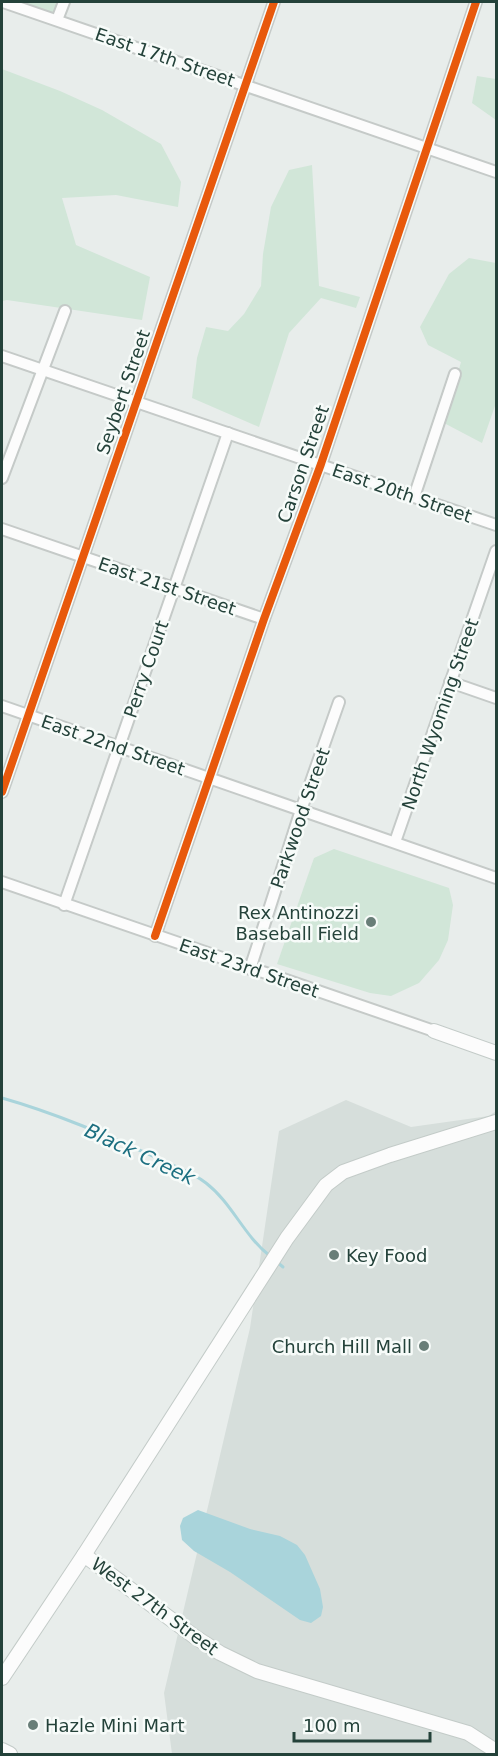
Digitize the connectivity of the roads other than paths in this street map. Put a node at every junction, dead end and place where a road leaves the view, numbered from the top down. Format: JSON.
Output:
{"nodes":[{"id":1,"x":3,"y":2,"type":"edge"},
{"id":2,"x":64,"y":2,"type":"edge"},
{"id":3,"x":274,"y":2,"type":"edge"},
{"id":4,"x":477,"y":2,"type":"edge"},
{"id":5,"x":57,"y":20,"type":"junction"},
{"id":6,"x":245,"y":85,"type":"junction"},
{"id":7,"x":426,"y":148,"type":"junction"},
{"id":8,"x":496,"y":172,"type":"edge"},
{"id":9,"x":65,"y":311,"type":"dead end"},
{"id":10,"x":2,"y":356,"type":"edge"},
{"id":11,"x":43,"y":370,"type":"junction"},
{"id":12,"x":455,"y":374,"type":"dead end"},
{"id":13,"x":136,"y":401,"type":"junction"},
{"id":14,"x":228,"y":433,"type":"junction"},
{"id":15,"x":321,"y":464,"type":"junction"},
{"id":16,"x":2,"y":478,"type":"edge"},
{"id":17,"x":414,"y":497,"type":"junction"},
{"id":18,"x":496,"y":525,"type":"edge"},
{"id":19,"x":2,"y":529,"type":"edge"},
{"id":20,"x":496,"y":551,"type":"edge"},
{"id":21,"x":82,"y":557,"type":"junction"},
{"id":22,"x":173,"y":588,"type":"junction"},
{"id":23,"x":264,"y":620,"type":"junction"},
{"id":24,"x":450,"y":682,"type":"junction"},
{"id":25,"x":496,"y":698,"type":"edge"},
{"id":26,"x":339,"y":702,"type":"dead end"},
{"id":27,"x":2,"y":706,"type":"edge"},
{"id":28,"x":28,"y":715,"type":"junction"},
{"id":29,"x":119,"y":747,"type":"junction"},
{"id":30,"x":209,"y":778,"type":"junction"},
{"id":31,"x":2,"y":792,"type":"edge"},
{"id":32,"x":301,"y":810,"type":"junction"},
{"id":33,"x":395,"y":842,"type":"junction"},
{"id":34,"x":496,"y":878,"type":"edge"},
{"id":35,"x":2,"y":882,"type":"edge"},
{"id":36,"x":64,"y":905,"type":"junction"},
{"id":37,"x":154,"y":936,"type":"junction"},
{"id":38,"x":250,"y":969,"type":"junction"},
{"id":39,"x":434,"y":1031,"type":"joint"},
{"id":40,"x":496,"y":1053,"type":"edge"},
{"id":41,"x":496,"y":1122,"type":"edge"},
{"id":42,"x":84,"y":1555,"type":"junction"},
{"id":43,"x":2,"y":1678,"type":"edge"},
{"id":44,"x":2,"y":1750,"type":"edge"},
{"id":45,"x":496,"y":1751,"type":"edge"},
{"id":46,"x":10,"y":1755,"type":"edge"}],
"edges":[{"from":1,"to":5,"type":"street","name":"East 17th Street"},
{"from":2,"to":5,"type":"street"},
{"from":3,"to":6,"type":"street","name":"Seybert Street"},
{"from":4,"to":7,"type":"street","name":"Carson Street"},
{"from":5,"to":6,"type":"street","name":"East 17th Street"},
{"from":6,"to":7,"type":"street","name":"East 17th Street"},
{"from":6,"to":13,"type":"street","name":"Seybert Street"},
{"from":7,"to":8,"type":"street","name":"East 17th Street"},
{"from":7,"to":15,"type":"street","name":"Carson Street"},
{"from":9,"to":11,"type":"street"},
{"from":10,"to":11,"type":"street","name":"East 20th Street"},
{"from":11,"to":13,"type":"street","name":"East 20th Street"},
{"from":11,"to":16,"type":"street"},
{"from":12,"to":17,"type":"street"},
{"from":13,"to":14,"type":"street","name":"East 20th Street"},
{"from":13,"to":21,"type":"street","name":"Seybert Street"},
{"from":14,"to":15,"type":"street","name":"East 20th Street"},
{"from":14,"to":22,"type":"street","name":"Perry Court"},
{"from":15,"to":17,"type":"street","name":"East 20th Street"},
{"from":15,"to":23,"type":"street","name":"Carson Street"},
{"from":17,"to":18,"type":"street","name":"East 20th Street"},
{"from":19,"to":21,"type":"street","name":"East 21st Street"},
{"from":20,"to":24,"type":"street","name":"North Wyoming Street"},
{"from":21,"to":22,"type":"street","name":"East 21st Street"},
{"from":21,"to":28,"type":"street","name":"Seybert Street"},
{"from":22,"to":23,"type":"street","name":"East 21st Street"},
{"from":22,"to":29,"type":"street","name":"Perry Court"},
{"from":23,"to":30,"type":"street","name":"Carson Street"},
{"from":24,"to":25,"type":"street"},
{"from":24,"to":33,"type":"street","name":"North Wyoming Street"},
{"from":26,"to":32,"type":"street","name":"Parkwood Street"},
{"from":27,"to":28,"type":"street","name":"East 22nd Street"},
{"from":28,"to":29,"type":"street","name":"East 22nd Street"},
{"from":28,"to":31,"type":"street","name":"Seybert Street"},
{"from":29,"to":30,"type":"street","name":"East 22nd Street"},
{"from":29,"to":36,"type":"street","name":"Perry Court"},
{"from":30,"to":32,"type":"street","name":"East 22nd Street"},
{"from":30,"to":37,"type":"street","name":"Carson Street"},
{"from":32,"to":33,"type":"street","name":"East 22nd Street"},
{"from":32,"to":38,"type":"street","name":"Parkwood Street"},
{"from":33,"to":34,"type":"street","name":"East 22nd Street"},
{"from":35,"to":36,"type":"street","name":"East 23rd Street"},
{"from":36,"to":37,"type":"street","name":"East 23rd Street"},
{"from":37,"to":38,"type":"street","name":"East 23rd Street"},
{"from":38,"to":39,"type":"street","name":"East 23rd Street"},
{"from":39,"to":40,"type":"main road","name":"East 23rd Street"},
{"from":41,"to":42,"type":"main road"},
{"from":42,"to":43,"type":"main road"},
{"from":42,"to":45,"type":"main road","name":"West 27th Street"},
{"from":44,"to":46,"type":"main road"}]}
